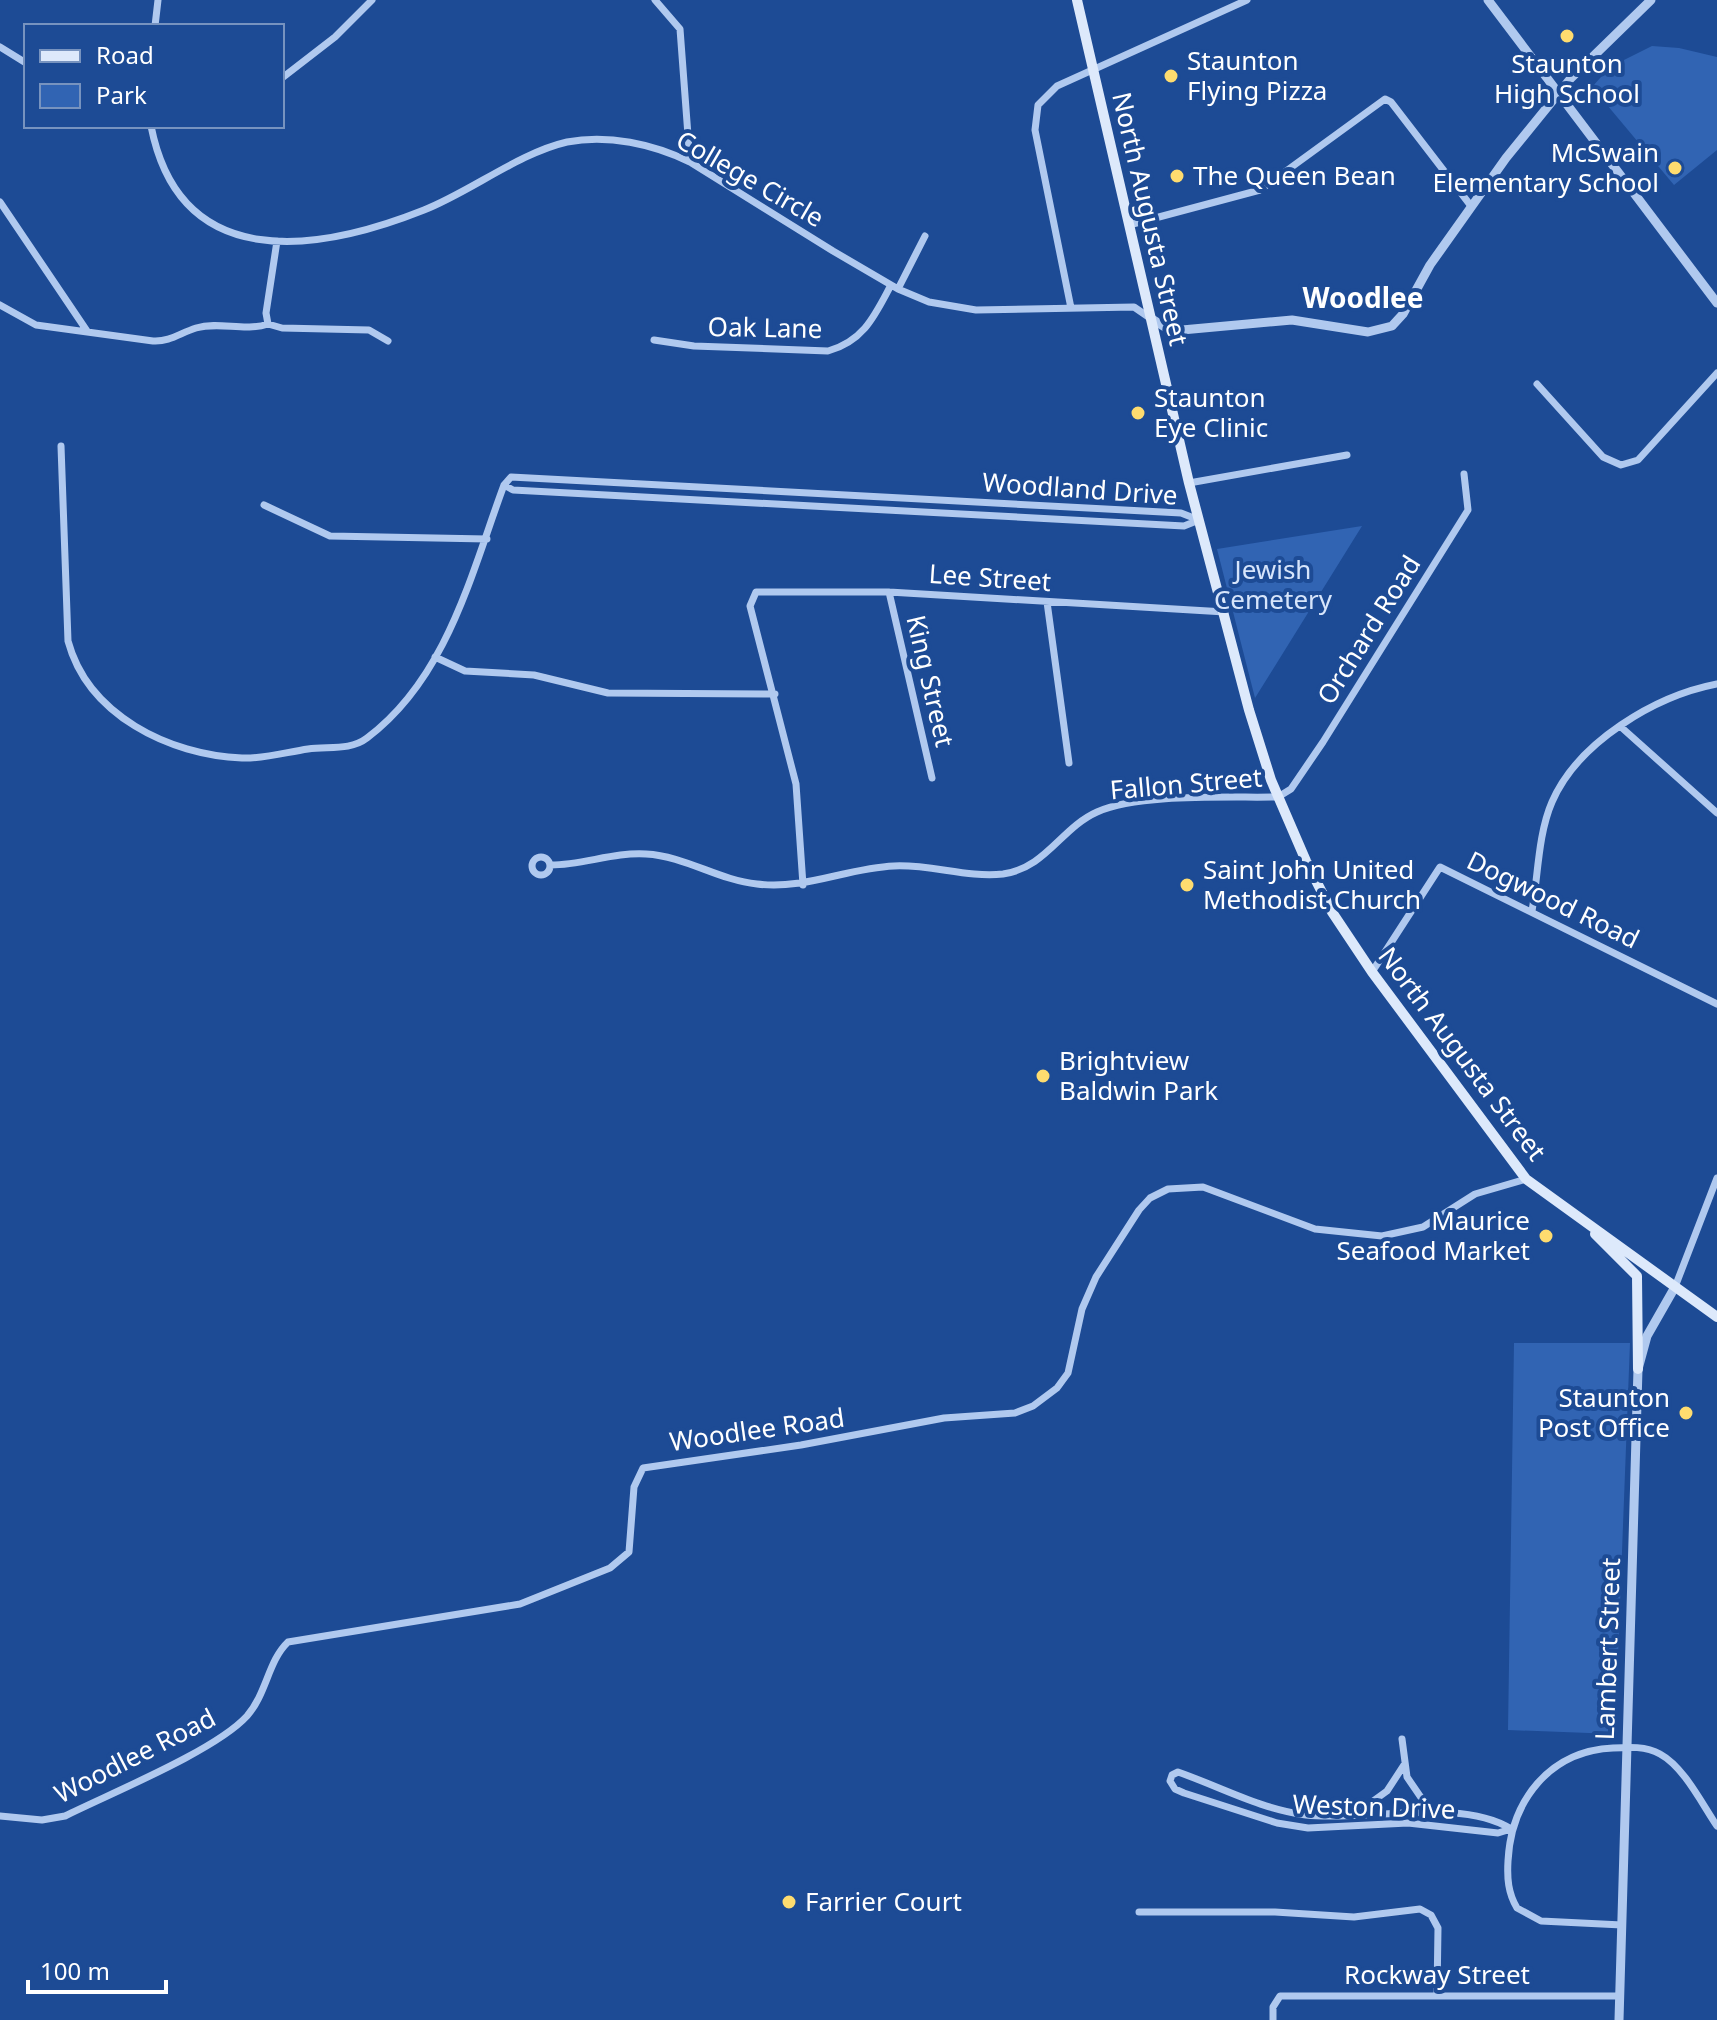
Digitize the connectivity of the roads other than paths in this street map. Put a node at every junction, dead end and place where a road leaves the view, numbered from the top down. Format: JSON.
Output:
{"nodes":[{"id":1,"x":158,"y":0,"type":"edge"},
{"id":2,"x":372,"y":0,"type":"edge"},
{"id":3,"x":655,"y":0,"type":"edge"},
{"id":4,"x":1077,"y":0,"type":"edge"},
{"id":5,"x":1247,"y":0,"type":"edge"},
{"id":6,"x":1488,"y":0,"type":"edge"},
{"id":7,"x":1651,"y":0,"type":"edge"},
{"id":8,"x":155,"y":24,"type":"edge"},
{"id":9,"x":0,"y":47,"type":"edge"},
{"id":10,"x":24,"y":62,"type":"edge"},
{"id":11,"x":1094,"y":71,"type":"junction"},
{"id":12,"x":284,"y":76,"type":"edge"},
{"id":13,"x":1558,"y":95,"type":"junction"},
{"id":14,"x":152,"y":128,"type":"edge"},
{"id":15,"x":690,"y":162,"type":"junction"},
{"id":16,"x":0,"y":202,"type":"edge"},
{"id":17,"x":1471,"y":206,"type":"junction"},
{"id":18,"x":1129,"y":225,"type":"junction"},
{"id":19,"x":925,"y":236,"type":"dead end"},
{"id":20,"x":277,"y":241,"type":"junction"},
{"id":21,"x":895,"y":287,"type":"junction"},
{"id":22,"x":1717,"y":303,"type":"edge"},
{"id":23,"x":0,"y":305,"type":"edge"},
{"id":24,"x":1071,"y":308,"type":"junction"},
{"id":25,"x":1152,"y":319,"type":"junction"},
{"id":26,"x":268,"y":324,"type":"junction"},
{"id":27,"x":87,"y":331,"type":"junction"},
{"id":28,"x":654,"y":340,"type":"dead end"},
{"id":29,"x":388,"y":341,"type":"dead end"},
{"id":30,"x":1717,"y":373,"type":"edge"},
{"id":31,"x":1537,"y":384,"type":"dead end"},
{"id":32,"x":61,"y":446,"type":"dead end"},
{"id":33,"x":1347,"y":455,"type":"dead end"},
{"id":34,"x":1464,"y":474,"type":"dead end"},
{"id":35,"x":1189,"y":483,"type":"junction"},
{"id":36,"x":504,"y":485,"type":"junction"},
{"id":37,"x":264,"y":505,"type":"dead end"},
{"id":38,"x":1199,"y":520,"type":"junction"},
{"id":39,"x":487,"y":539,"type":"junction"},
{"id":40,"x":889,"y":592,"type":"junction"},
{"id":41,"x":1047,"y":602,"type":"junction"},
{"id":42,"x":1225,"y":612,"type":"junction"},
{"id":43,"x":435,"y":657,"type":"junction"},
{"id":44,"x":1717,"y":684,"type":"edge"},
{"id":45,"x":775,"y":694,"type":"junction"},
{"id":46,"x":1621,"y":727,"type":"junction"},
{"id":47,"x":1069,"y":763,"type":"dead end"},
{"id":48,"x":932,"y":778,"type":"dead end"},
{"id":49,"x":1278,"y":797,"type":"junction"},
{"id":50,"x":1717,"y":813,"type":"edge"},
{"id":51,"x":551,"y":865,"type":"dead end"},
{"id":52,"x":803,"y":885,"type":"junction"},
{"id":53,"x":1532,"y":911,"type":"junction"},
{"id":54,"x":1372,"y":972,"type":"junction"},
{"id":55,"x":1717,"y":1004,"type":"edge"},
{"id":56,"x":1717,"y":1178,"type":"edge"},
{"id":57,"x":1526,"y":1179,"type":"junction"},
{"id":58,"x":1573,"y":1213,"type":"junction"},
{"id":59,"x":1675,"y":1287,"type":"junction"},
{"id":60,"x":1717,"y":1317,"type":"edge"},
{"id":61,"x":1638,"y":1369,"type":"junction"},
{"id":62,"x":1402,"y":1739,"type":"dead end"},
{"id":63,"x":1627,"y":1747,"type":"junction"},
{"id":64,"x":1405,"y":1763,"type":"junction"},
{"id":65,"x":1433,"y":1813,"type":"junction"},
{"id":66,"x":1353,"y":1814,"type":"junction"},
{"id":67,"x":0,"y":1816,"type":"edge"},
{"id":68,"x":1432,"y":1825,"type":"junction"},
{"id":69,"x":1717,"y":1826,"type":"edge"},
{"id":70,"x":1511,"y":1829,"type":"junction"},
{"id":71,"x":1139,"y":1912,"type":"dead end"},
{"id":72,"x":1622,"y":1925,"type":"junction"},
{"id":73,"x":1437,"y":1994,"type":"junction"},
{"id":74,"x":1620,"y":1996,"type":"junction"},
{"id":75,"x":1273,"y":2020,"type":"edge"},
{"id":76,"x":1619,"y":2020,"type":"edge"}],
"edges":[{"from":1,"to":8,"type":"street"},
{"from":2,"to":12,"type":"street"},
{"from":3,"to":15,"type":"street"},
{"from":4,"to":11,"type":"main road","name":"North Augusta Street"},
{"from":5,"to":11,"type":"street"},
{"from":6,"to":13,"type":"street"},
{"from":7,"to":13,"type":"street"},
{"from":9,"to":10,"type":"street"},
{"from":11,"to":18,"type":"main road","name":"North Augusta Street"},
{"from":11,"to":24,"type":"street"},
{"from":13,"to":17,"type":"street"},
{"from":13,"to":22,"type":"street"},
{"from":14,"to":20,"type":"street","name":"College Circle"},
{"from":15,"to":20,"type":"street","name":"College Circle"},
{"from":15,"to":21,"type":"street","name":"College Circle"},
{"from":16,"to":27,"type":"street"},
{"from":17,"to":18,"type":"street"},
{"from":17,"to":25,"type":"street"},
{"from":18,"to":25,"type":"main road","name":"North Augusta Street"},
{"from":19,"to":21,"type":"street","name":"Oak Lane"},
{"from":20,"to":26,"type":"street"},
{"from":21,"to":24,"type":"street","name":"College Circle"},
{"from":21,"to":28,"type":"street","name":"Oak Lane"},
{"from":23,"to":27,"type":"street"},
{"from":24,"to":25,"type":"street","name":"College Circle"},
{"from":25,"to":35,"type":"main road","name":"North Augusta Street"},
{"from":26,"to":27,"type":"street"},
{"from":26,"to":29,"type":"street"},
{"from":30,"to":31,"type":"street"},
{"from":32,"to":43,"type":"street"},
{"from":33,"to":35,"type":"street"},
{"from":34,"to":49,"type":"street","name":"Orchard Road"},
{"from":35,"to":38,"type":"main road","name":"North Augusta Street"},
{"from":36,"to":38,"type":"street","name":"Woodland Drive"},
{"from":36,"to":38,"type":"street","name":"Woodland Drive"},
{"from":36,"to":39,"type":"street"},
{"from":37,"to":39,"type":"street"},
{"from":38,"to":42,"type":"main road","name":"North Augusta Street"},
{"from":39,"to":43,"type":"street"},
{"from":40,"to":41,"type":"street","name":"Lee Street"},
{"from":40,"to":45,"type":"street","name":"Lee Street"},
{"from":40,"to":48,"type":"street","name":"King Street"},
{"from":41,"to":42,"type":"street","name":"Lee Street"},
{"from":41,"to":47,"type":"street"},
{"from":42,"to":49,"type":"main road","name":"North Augusta Street"},
{"from":43,"to":45,"type":"street"},
{"from":44,"to":46,"type":"street"},
{"from":45,"to":52,"type":"street"},
{"from":46,"to":50,"type":"street"},
{"from":46,"to":53,"type":"street"},
{"from":49,"to":52,"type":"street","name":"Fallon Street"},
{"from":49,"to":54,"type":"main road","name":"North Augusta Street"},
{"from":51,"to":52,"type":"street","name":"Fallon Street"},
{"from":53,"to":54,"type":"street","name":"Dogwood Road"},
{"from":53,"to":55,"type":"street","name":"Dogwood Road"},
{"from":54,"to":57,"type":"main road","name":"North Augusta Street"},
{"from":56,"to":59,"type":"street"},
{"from":57,"to":58,"type":"main road","name":"North Augusta Street"},
{"from":57,"to":67,"type":"street","name":"Woodlee Road"},
{"from":58,"to":59,"type":"main road","name":"North Augusta Street"},
{"from":58,"to":61,"type":"main road"},
{"from":59,"to":60,"type":"main road","name":"North Augusta Street"},
{"from":59,"to":61,"type":"street","name":"Lambert Street"},
{"from":61,"to":63,"type":"street","name":"Lambert Street"},
{"from":62,"to":64,"type":"street"},
{"from":63,"to":69,"type":"street"},
{"from":63,"to":70,"type":"street"},
{"from":63,"to":72,"type":"street","name":"Lambert Street"},
{"from":64,"to":65,"type":"street"},
{"from":64,"to":66,"type":"street"},
{"from":65,"to":66,"type":"street","name":"Weston Drive"},
{"from":65,"to":68,"type":"street"},
{"from":65,"to":70,"type":"street","name":"Weston Drive"},
{"from":66,"to":68,"type":"street","name":"Weston Drive"},
{"from":68,"to":70,"type":"street","name":"Weston Drive"},
{"from":70,"to":72,"type":"street"},
{"from":71,"to":73,"type":"street"},
{"from":72,"to":74,"type":"street","name":"Lambert Street"},
{"from":73,"to":74,"type":"street","name":"Rockway Street"},
{"from":73,"to":75,"type":"street","name":"Rockway Street"},
{"from":74,"to":76,"type":"street","name":"Lambert Street"}]}
